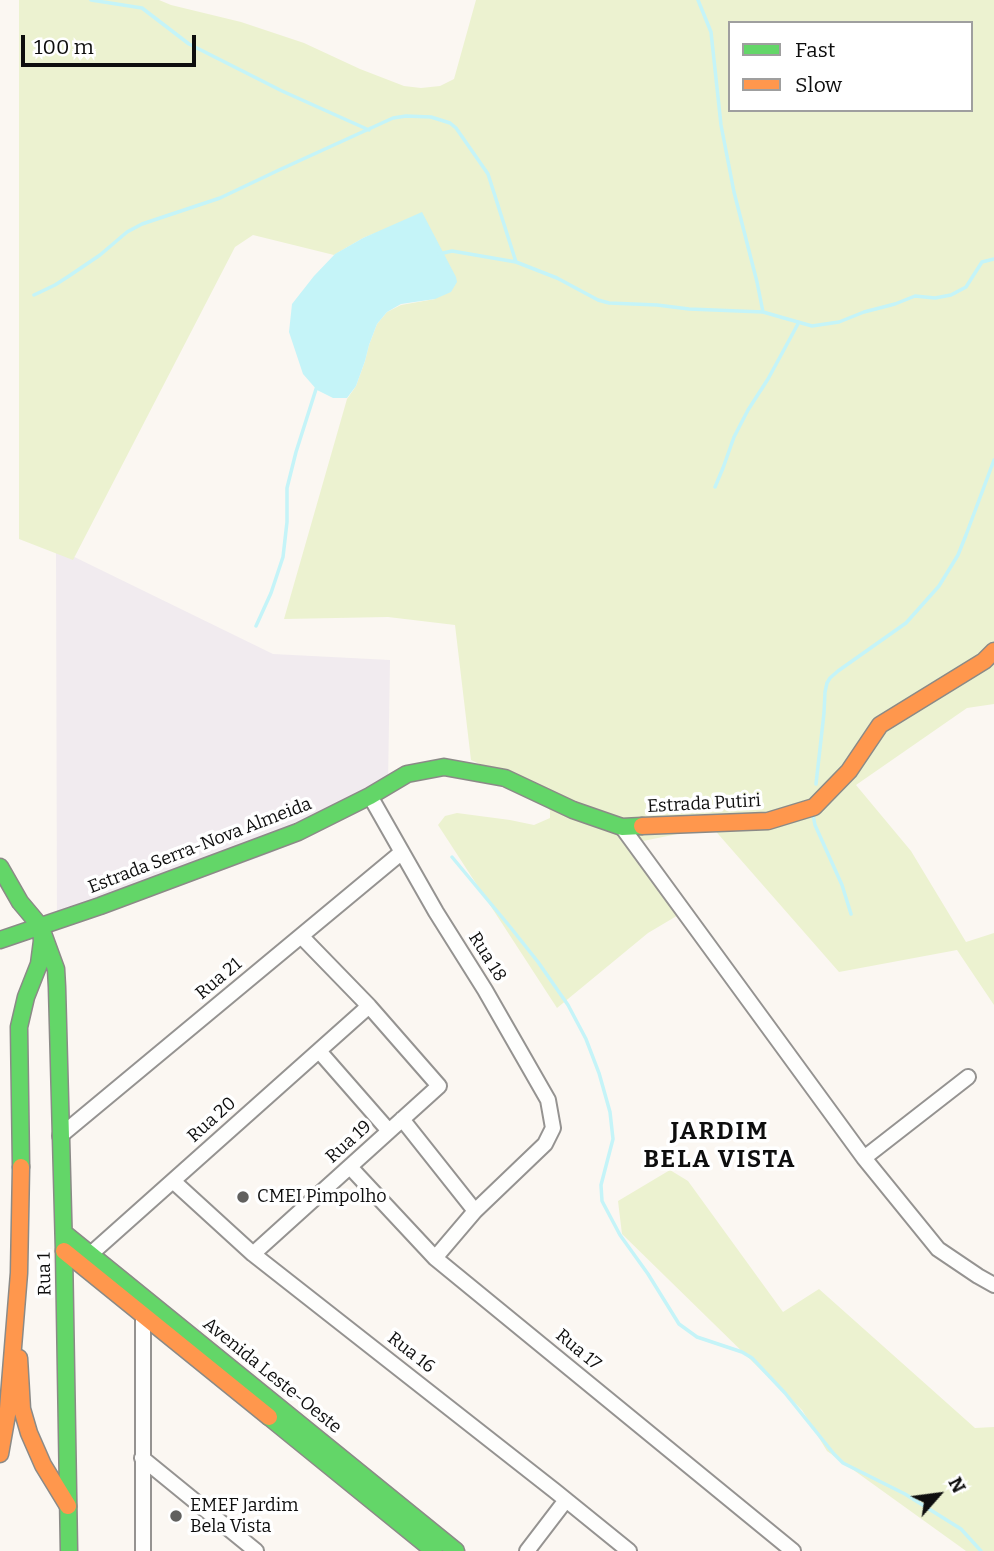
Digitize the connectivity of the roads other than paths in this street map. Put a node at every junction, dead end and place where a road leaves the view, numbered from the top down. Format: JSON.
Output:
{"nodes":[{"id":1,"x":994,"y":651,"type":"edge"},
{"id":2,"x":370,"y":796,"type":"junction"},
{"id":3,"x":622,"y":827,"type":"junction"},
{"id":4,"x":402,"y":852,"type":"junction"},
{"id":5,"x":0,"y":867,"type":"edge"},
{"id":6,"x":41,"y":927,"type":"junction"},
{"id":7,"x":301,"y":936,"type":"junction"},
{"id":8,"x":0,"y":940,"type":"edge"},
{"id":9,"x":57,"y":995,"type":"junction"},
{"id":10,"x":26,"y":996,"type":"junction"},
{"id":11,"x":369,"y":1006,"type":"junction"},
{"id":12,"x":319,"y":1051,"type":"junction"},
{"id":13,"x":968,"y":1077,"type":"dead end"},
{"id":14,"x":402,"y":1119,"type":"junction"},
{"id":15,"x":389,"y":1131,"type":"junction"},
{"id":16,"x":60,"y":1136,"type":"junction"},
{"id":17,"x":864,"y":1158,"type":"junction"},
{"id":18,"x":350,"y":1167,"type":"junction"},
{"id":19,"x":173,"y":1181,"type":"junction"},
{"id":20,"x":475,"y":1210,"type":"junction"},
{"id":21,"x":64,"y":1233,"type":"junction"},
{"id":22,"x":64,"y":1251,"type":"junction"},
{"id":23,"x":253,"y":1254,"type":"junction"},
{"id":24,"x":435,"y":1258,"type":"junction"},
{"id":25,"x":86,"y":1259,"type":"junction"},
{"id":26,"x":19,"y":1273,"type":"junction"},
{"id":27,"x":994,"y":1285,"type":"edge"},
{"id":28,"x":0,"y":1286,"type":"edge"},
{"id":29,"x":147,"y":1308,"type":"junction"},
{"id":30,"x":16,"y":1311,"type":"junction"},
{"id":31,"x":0,"y":1454,"type":"edge"},
{"id":32,"x":142,"y":1458,"type":"junction"},
{"id":33,"x":566,"y":1500,"type":"junction"},
{"id":34,"x":69,"y":1507,"type":"junction"},
{"id":35,"x":431,"y":1546,"type":"edge"},
{"id":36,"x":69,"y":1551,"type":"edge"},
{"id":37,"x":143,"y":1551,"type":"edge"},
{"id":38,"x":256,"y":1551,"type":"edge"},
{"id":39,"x":456,"y":1551,"type":"edge"},
{"id":40,"x":527,"y":1551,"type":"edge"},
{"id":41,"x":629,"y":1551,"type":"edge"},
{"id":42,"x":793,"y":1551,"type":"edge"}],
"edges":[{"from":1,"to":3,"type":"street","name":"Estrada Putiri"},
{"from":2,"to":3,"type":"street","name":"Estrada Putiri"},
{"from":2,"to":4,"type":"street","name":"Rua 18"},
{"from":2,"to":6,"type":"street","name":"Estrada Serra-Nova Almeida"},
{"from":3,"to":17,"type":"street"},
{"from":4,"to":7,"type":"street","name":"Rua 21"},
{"from":4,"to":20,"type":"street","name":"Rua 18"},
{"from":5,"to":6,"type":"street","name":"Rua 1"},
{"from":6,"to":8,"type":"street","name":"Estrada Serra-Nova Almeida"},
{"from":6,"to":9,"type":"street","name":"Rua 1"},
{"from":6,"to":10,"type":"street"},
{"from":7,"to":11,"type":"street"},
{"from":7,"to":16,"type":"street","name":"Rua 21"},
{"from":9,"to":10,"type":"street"},
{"from":9,"to":16,"type":"street","name":"Rua 1"},
{"from":10,"to":26,"type":"street"},
{"from":11,"to":12,"type":"street","name":"Rua 20"},
{"from":11,"to":14,"type":"street","name":"Rua 19"},
{"from":12,"to":15,"type":"street"},
{"from":12,"to":19,"type":"street","name":"Rua 20"},
{"from":13,"to":17,"type":"street"},
{"from":14,"to":15,"type":"street","name":"Rua 19"},
{"from":14,"to":20,"type":"street"},
{"from":15,"to":18,"type":"street","name":"Rua 19"},
{"from":16,"to":21,"type":"street","name":"Rua 1"},
{"from":17,"to":27,"type":"street"},
{"from":18,"to":23,"type":"street","name":"Rua 19"},
{"from":18,"to":24,"type":"street","name":"Rua 17"},
{"from":19,"to":23,"type":"street","name":"Rua 16"},
{"from":19,"to":25,"type":"street","name":"Rua 20"},
{"from":20,"to":24,"type":"street"},
{"from":21,"to":22,"type":"street","name":"Rua 1"},
{"from":21,"to":25,"type":"street","name":"Avenida Leste-Oeste"},
{"from":22,"to":25,"type":"street","name":"Avenida Leste-Oeste"},
{"from":22,"to":34,"type":"street","name":"Rua 1"},
{"from":23,"to":33,"type":"street","name":"Rua 16"},
{"from":24,"to":42,"type":"street","name":"Rua 17"},
{"from":25,"to":29,"type":"street","name":"Avenida Leste-Oeste"},
{"from":26,"to":28,"type":"street"},
{"from":26,"to":30,"type":"street"},
{"from":29,"to":32,"type":"street"},
{"from":29,"to":35,"type":"street","name":"Avenida Leste-Oeste"},
{"from":30,"to":31,"type":"street"},
{"from":30,"to":34,"type":"street"},
{"from":32,"to":37,"type":"street"},
{"from":32,"to":38,"type":"street"},
{"from":33,"to":40,"type":"street"},
{"from":33,"to":41,"type":"street","name":"Rua 16"},
{"from":34,"to":36,"type":"street","name":"Rua 1"},
{"from":35,"to":39,"type":"street","name":"Avenida Leste-Oeste"}]}
